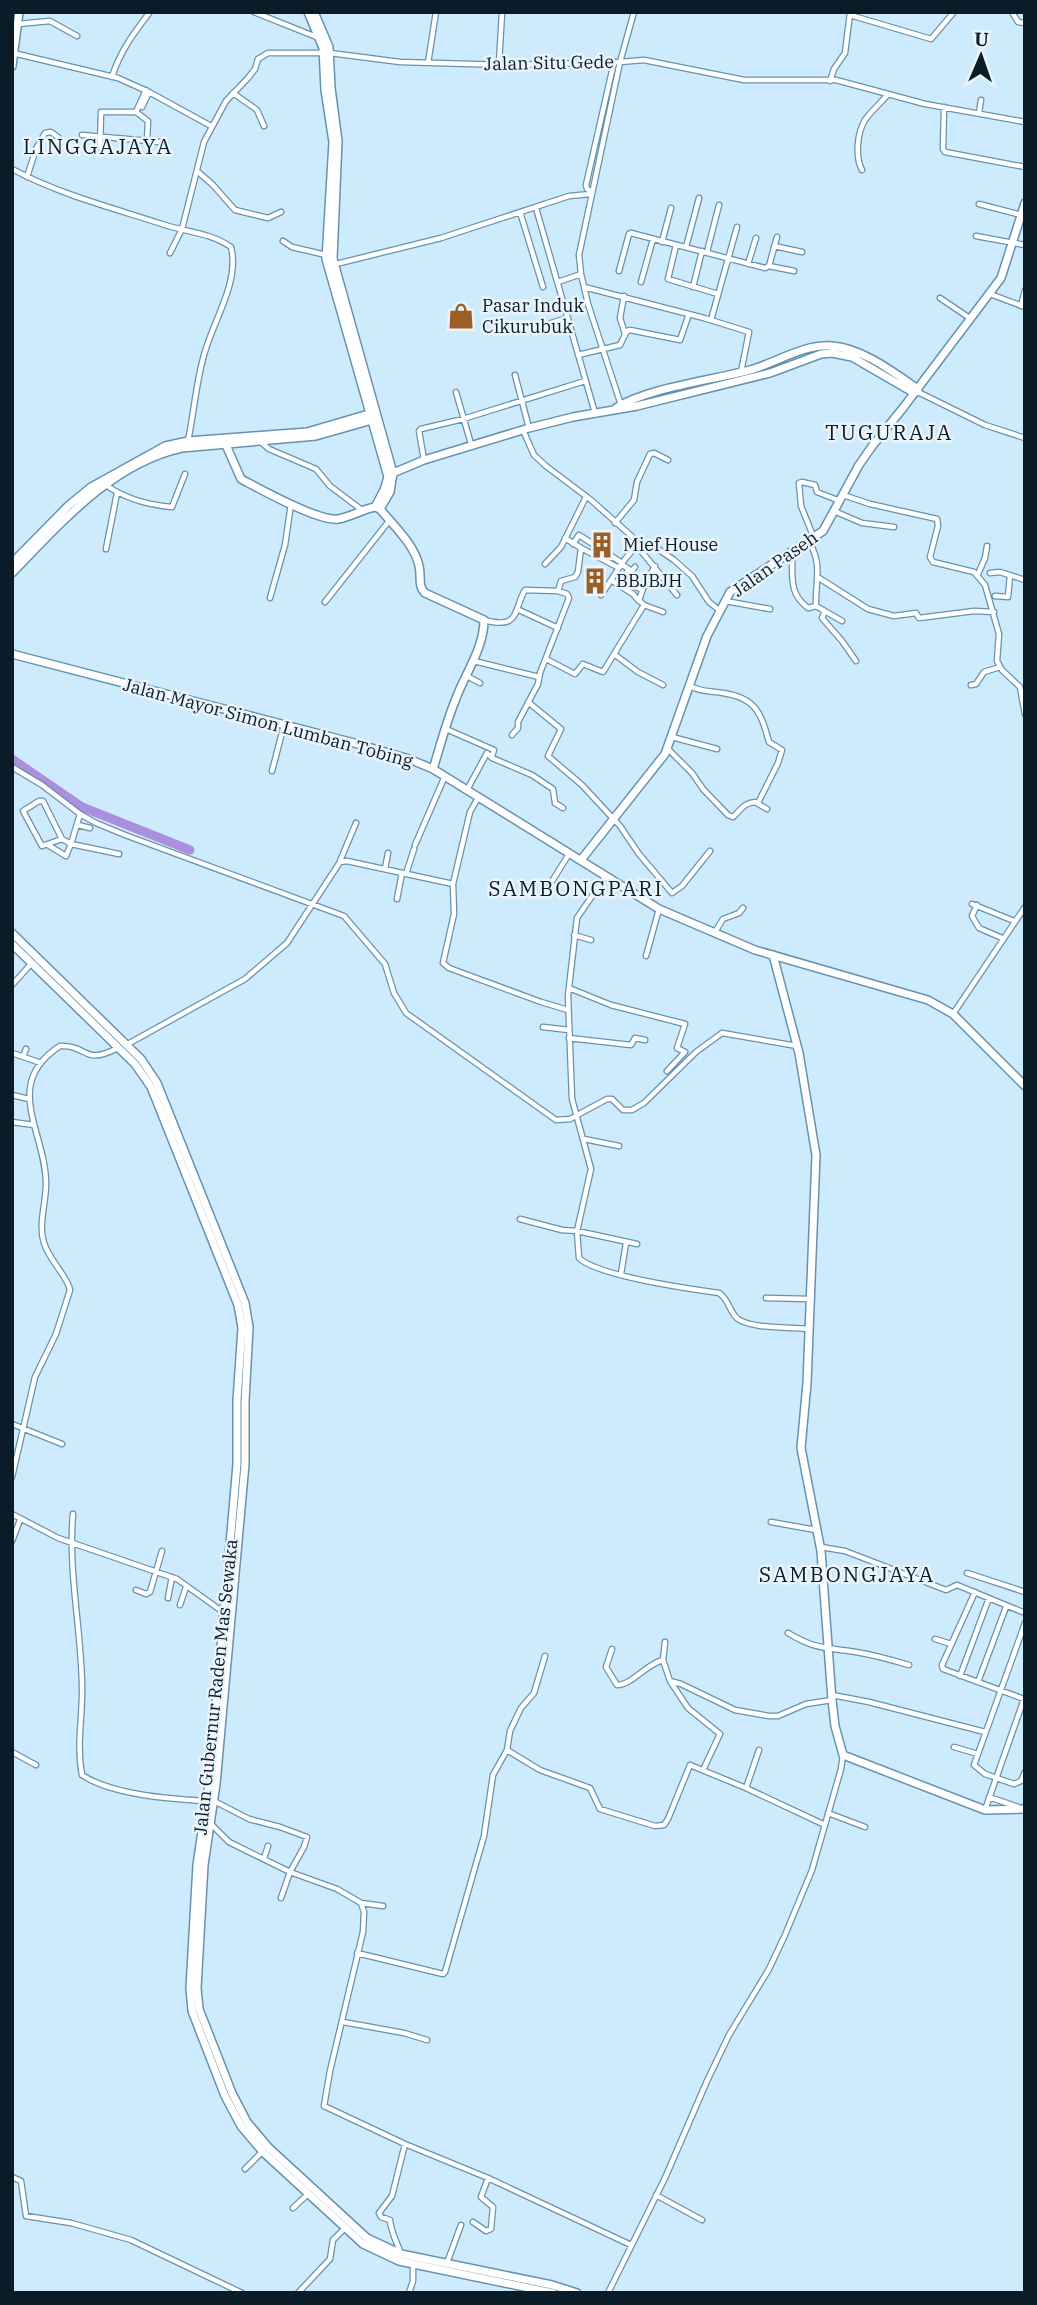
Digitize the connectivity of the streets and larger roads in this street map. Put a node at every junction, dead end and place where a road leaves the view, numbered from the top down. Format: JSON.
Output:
{"nodes":[{"id":1,"x":19,"y":12,"type":"edge"},
{"id":2,"x":150,"y":12,"type":"edge"},
{"id":3,"x":254,"y":12,"type":"edge"},
{"id":4,"x":308,"y":12,"type":"edge"},
{"id":5,"x":314,"y":12,"type":"edge"},
{"id":6,"x":436,"y":12,"type":"edge"},
{"id":7,"x":502,"y":12,"type":"edge"},
{"id":8,"x":634,"y":12,"type":"edge"},
{"id":9,"x":954,"y":12,"type":"edge"},
{"id":10,"x":1012,"y":12,"type":"edge"},
{"id":11,"x":850,"y":14,"type":"edge"},
{"id":12,"x":1025,"y":23,"type":"edge"},
{"id":13,"x":17,"y":24,"type":"junction"},
{"id":14,"x":77,"y":36,"type":"dead end"},
{"id":15,"x":323,"y":39,"type":"junction"},
{"id":16,"x":13,"y":53,"type":"edge"},
{"id":17,"x":326,"y":54,"type":"junction"},
{"id":18,"x":617,"y":62,"type":"junction"},
{"id":19,"x":428,"y":63,"type":"junction"},
{"id":20,"x":499,"y":65,"type":"junction"},
{"id":21,"x":12,"y":66,"type":"edge"},
{"id":22,"x":113,"y":77,"type":"junction"},
{"id":23,"x":830,"y":81,"type":"junction"},
{"id":24,"x":147,"y":91,"type":"junction"},
{"id":25,"x":233,"y":93,"type":"junction"},
{"id":26,"x":889,"y":94,"type":"junction"},
{"id":27,"x":981,"y":100,"type":"dead end"},
{"id":28,"x":944,"y":107,"type":"junction"},
{"id":29,"x":138,"y":113,"type":"junction"},
{"id":30,"x":979,"y":113,"type":"junction"},
{"id":31,"x":1025,"y":122,"type":"edge"},
{"id":32,"x":211,"y":126,"type":"junction"},
{"id":33,"x":264,"y":126,"type":"dead end"},
{"id":34,"x":82,"y":135,"type":"dead end"},
{"id":35,"x":100,"y":135,"type":"junction"},
{"id":36,"x":58,"y":137,"type":"dead end"},
{"id":37,"x":147,"y":140,"type":"junction"},
{"id":38,"x":160,"y":142,"type":"dead end"},
{"id":39,"x":100,"y":147,"type":"dead end"},
{"id":40,"x":1025,"y":167,"type":"edge"},
{"id":41,"x":12,"y":169,"type":"edge"},
{"id":42,"x":862,"y":170,"type":"dead end"},
{"id":43,"x":197,"y":172,"type":"junction"},
{"id":44,"x":27,"y":177,"type":"junction"},
{"id":45,"x":591,"y":193,"type":"junction"},
{"id":46,"x":699,"y":198,"type":"dead end"},
{"id":47,"x":1025,"y":203,"type":"edge"},
{"id":48,"x":979,"y":204,"type":"dead end"},
{"id":49,"x":719,"y":205,"type":"dead end"},
{"id":50,"x":536,"y":208,"type":"junction"},
{"id":51,"x":671,"y":208,"type":"dead end"},
{"id":52,"x":281,"y":212,"type":"dead end"},
{"id":53,"x":520,"y":212,"type":"junction"},
{"id":54,"x":1023,"y":215,"type":"edge"},
{"id":55,"x":737,"y":227,"type":"dead end"},
{"id":56,"x":182,"y":229,"type":"junction"},
{"id":57,"x":976,"y":236,"type":"dead end"},
{"id":58,"x":776,"y":237,"type":"dead end"},
{"id":59,"x":756,"y":238,"type":"dead end"},
{"id":60,"x":653,"y":239,"type":"junction"},
{"id":61,"x":283,"y":241,"type":"dead end"},
{"id":62,"x":662,"y":242,"type":"junction"},
{"id":63,"x":1013,"y":242,"type":"junction"},
{"id":64,"x":676,"y":245,"type":"junction"},
{"id":65,"x":1025,"y":245,"type":"edge"},
{"id":66,"x":775,"y":246,"type":"junction"},
{"id":67,"x":687,"y":247,"type":"junction"},
{"id":68,"x":704,"y":252,"type":"junction"},
{"id":69,"x":802,"y":252,"type":"dead end"},
{"id":70,"x":170,"y":253,"type":"dead end"},
{"id":71,"x":326,"y":255,"type":"junction"},
{"id":72,"x":728,"y":258,"type":"junction"},
{"id":73,"x":748,"y":264,"type":"junction"},
{"id":74,"x":332,"y":265,"type":"junction"},
{"id":75,"x":769,"y":266,"type":"junction"},
{"id":76,"x":619,"y":271,"type":"dead end"},
{"id":77,"x":794,"y":271,"type":"dead end"},
{"id":78,"x":581,"y":274,"type":"junction"},
{"id":79,"x":558,"y":282,"type":"junction"},
{"id":80,"x":640,"y":282,"type":"dead end"},
{"id":81,"x":543,"y":287,"type":"dead end"},
{"id":82,"x":584,"y":287,"type":"junction"},
{"id":83,"x":693,"y":287,"type":"junction"},
{"id":84,"x":1025,"y":290,"type":"edge"},
{"id":85,"x":719,"y":294,"type":"junction"},
{"id":86,"x":990,"y":294,"type":"junction"},
{"id":87,"x":624,"y":296,"type":"junction"},
{"id":88,"x":940,"y":298,"type":"dead end"},
{"id":89,"x":1023,"y":306,"type":"edge"},
{"id":90,"x":689,"y":314,"type":"junction"},
{"id":91,"x":568,"y":318,"type":"junction"},
{"id":92,"x":971,"y":319,"type":"junction"},
{"id":93,"x":711,"y":320,"type":"junction"},
{"id":94,"x":551,"y":323,"type":"dead end"},
{"id":95,"x":625,"y":335,"type":"junction"},
{"id":96,"x":603,"y":348,"type":"junction"},
{"id":97,"x":578,"y":355,"type":"junction"},
{"id":98,"x":741,"y":372,"type":"junction"},
{"id":99,"x":754,"y":373,"type":"junction"},
{"id":100,"x":515,"y":374,"type":"dead end"},
{"id":101,"x":585,"y":382,"type":"junction"},
{"id":102,"x":456,"y":392,"type":"dead end"},
{"id":103,"x":917,"y":392,"type":"junction"},
{"id":104,"x":522,"y":401,"type":"junction"},
{"id":105,"x":622,"y":407,"type":"junction"},
{"id":106,"x":595,"y":413,"type":"junction"},
{"id":107,"x":373,"y":416,"type":"junction"},
{"id":108,"x":463,"y":419,"type":"junction"},
{"id":109,"x":526,"y":429,"type":"junction"},
{"id":110,"x":1025,"y":438,"type":"edge"},
{"id":111,"x":256,"y":440,"type":"junction"},
{"id":112,"x":188,"y":441,"type":"junction"},
{"id":113,"x":471,"y":444,"type":"junction"},
{"id":114,"x":226,"y":445,"type":"junction"},
{"id":115,"x":424,"y":460,"type":"junction"},
{"id":116,"x":668,"y":460,"type":"dead end"},
{"id":117,"x":133,"y":466,"type":"junction"},
{"id":118,"x":393,"y":473,"type":"junction"},
{"id":119,"x":185,"y":474,"type":"dead end"},
{"id":120,"x":106,"y":485,"type":"junction"},
{"id":121,"x":117,"y":493,"type":"junction"},
{"id":122,"x":586,"y":497,"type":"junction"},
{"id":123,"x":842,"y":498,"type":"junction"},
{"id":124,"x":291,"y":504,"type":"junction"},
{"id":125,"x":377,"y":508,"type":"junction"},
{"id":126,"x":70,"y":509,"type":"junction"},
{"id":127,"x":362,"y":510,"type":"junction"},
{"id":128,"x":834,"y":511,"type":"junction"},
{"id":129,"x":389,"y":521,"type":"junction"},
{"id":130,"x":615,"y":523,"type":"junction"},
{"id":131,"x":894,"y":527,"type":"dead end"},
{"id":132,"x":565,"y":538,"type":"junction"},
{"id":133,"x":812,"y":540,"type":"junction"},
{"id":134,"x":573,"y":544,"type":"junction"},
{"id":135,"x":639,"y":544,"type":"junction"},
{"id":136,"x":987,"y":546,"type":"dead end"},
{"id":137,"x":581,"y":548,"type":"junction"},
{"id":138,"x":106,"y":549,"type":"dead end"},
{"id":139,"x":792,"y":553,"type":"junction"},
{"id":140,"x":12,"y":563,"type":"edge"},
{"id":141,"x":545,"y":564,"type":"dead end"},
{"id":142,"x":621,"y":565,"type":"junction"},
{"id":143,"x":655,"y":566,"type":"junction"},
{"id":144,"x":12,"y":573,"type":"edge"},
{"id":145,"x":990,"y":573,"type":"dead end"},
{"id":146,"x":1010,"y":575,"type":"junction"},
{"id":147,"x":979,"y":576,"type":"junction"},
{"id":148,"x":624,"y":578,"type":"junction"},
{"id":149,"x":819,"y":578,"type":"junction"},
{"id":150,"x":611,"y":580,"type":"junction"},
{"id":151,"x":1025,"y":580,"type":"edge"},
{"id":152,"x":619,"y":585,"type":"junction"},
{"id":153,"x":627,"y":586,"type":"junction"},
{"id":154,"x":642,"y":590,"type":"junction"},
{"id":155,"x":558,"y":592,"type":"junction"},
{"id":156,"x":601,"y":595,"type":"dead end"},
{"id":157,"x":677,"y":595,"type":"dead end"},
{"id":158,"x":995,"y":596,"type":"dead end"},
{"id":159,"x":270,"y":598,"type":"dead end"},
{"id":160,"x":724,"y":601,"type":"junction"},
{"id":161,"x":325,"y":602,"type":"dead end"},
{"id":162,"x":642,"y":603,"type":"junction"},
{"id":163,"x":816,"y":606,"type":"junction"},
{"id":164,"x":770,"y":609,"type":"dead end"},
{"id":165,"x":519,"y":610,"type":"junction"},
{"id":166,"x":719,"y":610,"type":"junction"},
{"id":167,"x":825,"y":611,"type":"junction"},
{"id":168,"x":663,"y":612,"type":"dead end"},
{"id":169,"x":995,"y":612,"type":"junction"},
{"id":170,"x":484,"y":620,"type":"junction"},
{"id":171,"x":842,"y":621,"type":"dead end"},
{"id":172,"x":558,"y":628,"type":"junction"},
{"id":173,"x":12,"y":654,"type":"edge"},
{"id":174,"x":614,"y":654,"type":"junction"},
{"id":175,"x":545,"y":659,"type":"junction"},
{"id":176,"x":473,"y":661,"type":"junction"},
{"id":177,"x":856,"y":661,"type":"dead end"},
{"id":178,"x":1000,"y":667,"type":"junction"},
{"id":179,"x":466,"y":675,"type":"junction"},
{"id":180,"x":539,"y":677,"type":"junction"},
{"id":181,"x":480,"y":683,"type":"dead end"},
{"id":182,"x":663,"y":685,"type":"dead end"},
{"id":183,"x":689,"y":685,"type":"junction"},
{"id":184,"x":971,"y":685,"type":"dead end"},
{"id":185,"x":528,"y":702,"type":"junction"},
{"id":186,"x":1025,"y":714,"type":"edge"},
{"id":187,"x":284,"y":725,"type":"junction"},
{"id":188,"x":446,"y":729,"type":"junction"},
{"id":189,"x":512,"y":735,"type":"dead end"},
{"id":190,"x":672,"y":737,"type":"junction"},
{"id":191,"x":668,"y":749,"type":"junction"},
{"id":192,"x":717,"y":749,"type":"dead end"},
{"id":193,"x":492,"y":756,"type":"junction"},
{"id":194,"x":12,"y":767,"type":"edge"},
{"id":195,"x":433,"y":769,"type":"junction"},
{"id":196,"x":272,"y":771,"type":"dead end"},
{"id":197,"x":445,"y":776,"type":"junction"},
{"id":198,"x":467,"y":790,"type":"junction"},
{"id":199,"x":478,"y":797,"type":"junction"},
{"id":200,"x":758,"y":803,"type":"junction"},
{"id":201,"x":563,"y":808,"type":"dead end"},
{"id":202,"x":767,"y":809,"type":"dead end"},
{"id":203,"x":80,"y":814,"type":"junction"},
{"id":204,"x":613,"y":818,"type":"junction"},
{"id":205,"x":355,"y":823,"type":"dead end"},
{"id":206,"x":78,"y":825,"type":"junction"},
{"id":207,"x":90,"y":828,"type":"dead end"},
{"id":208,"x":62,"y":839,"type":"junction"},
{"id":209,"x":71,"y":844,"type":"junction"},
{"id":210,"x":48,"y":845,"type":"junction"},
{"id":211,"x":710,"y":851,"type":"dead end"},
{"id":212,"x":388,"y":853,"type":"dead end"},
{"id":213,"x":119,"y":854,"type":"dead end"},
{"id":214,"x":570,"y":854,"type":"junction"},
{"id":215,"x":581,"y":860,"type":"junction"},
{"id":216,"x":340,"y":862,"type":"junction"},
{"id":217,"x":385,"y":869,"type":"junction"},
{"id":218,"x":404,"y":873,"type":"junction"},
{"id":219,"x":605,"y":877,"type":"junction"},
{"id":220,"x":453,"y":884,"type":"junction"},
{"id":221,"x":549,"y":886,"type":"dead end"},
{"id":222,"x":397,"y":899,"type":"dead end"},
{"id":223,"x":312,"y":905,"type":"junction"},
{"id":224,"x":1025,"y":907,"type":"edge"},
{"id":225,"x":743,"y":908,"type":"dead end"},
{"id":226,"x":659,"y":909,"type":"junction"},
{"id":227,"x":1014,"y":921,"type":"junction"},
{"id":228,"x":12,"y":933,"type":"edge"},
{"id":229,"x":714,"y":933,"type":"junction"},
{"id":230,"x":574,"y":934,"type":"junction"},
{"id":231,"x":1003,"y":938,"type":"junction"},
{"id":232,"x":591,"y":940,"type":"dead end"},
{"id":233,"x":12,"y":944,"type":"edge"},
{"id":234,"x":773,"y":955,"type":"junction"},
{"id":235,"x":646,"y":956,"type":"dead end"},
{"id":236,"x":32,"y":964,"type":"junction"},
{"id":237,"x":52,"y":979,"type":"junction"},
{"id":238,"x":12,"y":985,"type":"edge"},
{"id":239,"x":569,"y":988,"type":"junction"},
{"id":240,"x":568,"y":1010,"type":"junction"},
{"id":241,"x":953,"y":1014,"type":"junction"},
{"id":242,"x":543,"y":1027,"type":"dead end"},
{"id":243,"x":569,"y":1030,"type":"junction"},
{"id":244,"x":569,"y":1038,"type":"junction"},
{"id":245,"x":645,"y":1040,"type":"dead end"},
{"id":246,"x":121,"y":1047,"type":"junction"},
{"id":247,"x":797,"y":1047,"type":"junction"},
{"id":248,"x":26,"y":1049,"type":"dead end"},
{"id":249,"x":12,"y":1053,"type":"edge"},
{"id":250,"x":23,"y":1056,"type":"junction"},
{"id":251,"x":41,"y":1063,"type":"junction"},
{"id":252,"x":674,"y":1068,"type":"junction"},
{"id":253,"x":667,"y":1070,"type":"dead end"},
{"id":254,"x":1025,"y":1086,"type":"edge"},
{"id":255,"x":12,"y":1095,"type":"edge"},
{"id":256,"x":29,"y":1099,"type":"junction"},
{"id":257,"x":576,"y":1114,"type":"junction"},
{"id":258,"x":12,"y":1122,"type":"edge"},
{"id":259,"x":34,"y":1125,"type":"junction"},
{"id":260,"x":584,"y":1139,"type":"junction"},
{"id":261,"x":620,"y":1146,"type":"dead end"},
{"id":262,"x":520,"y":1219,"type":"dead end"},
{"id":263,"x":577,"y":1231,"type":"junction"},
{"id":264,"x":626,"y":1244,"type":"junction"},
{"id":265,"x":637,"y":1244,"type":"dead end"},
{"id":266,"x":621,"y":1274,"type":"junction"},
{"id":267,"x":766,"y":1298,"type":"dead end"},
{"id":268,"x":810,"y":1299,"type":"junction"},
{"id":269,"x":809,"y":1329,"type":"junction"},
{"id":270,"x":12,"y":1424,"type":"edge"},
{"id":271,"x":24,"y":1429,"type":"junction"},
{"id":272,"x":62,"y":1444,"type":"dead end"},
{"id":273,"x":12,"y":1476,"type":"edge"},
{"id":274,"x":12,"y":1514,"type":"edge"},
{"id":275,"x":73,"y":1514,"type":"dead end"},
{"id":276,"x":20,"y":1520,"type":"junction"},
{"id":277,"x":771,"y":1522,"type":"dead end"},
{"id":278,"x":817,"y":1530,"type":"junction"},
{"id":279,"x":12,"y":1541,"type":"edge"},
{"id":280,"x":71,"y":1542,"type":"junction"},
{"id":281,"x":820,"y":1547,"type":"junction"},
{"id":282,"x":162,"y":1551,"type":"dead end"},
{"id":283,"x":156,"y":1571,"type":"junction"},
{"id":284,"x":967,"y":1573,"type":"dead end"},
{"id":285,"x":173,"y":1577,"type":"junction"},
{"id":286,"x":230,"y":1586,"type":"junction"},
{"id":287,"x":186,"y":1587,"type":"junction"},
{"id":288,"x":136,"y":1590,"type":"dead end"},
{"id":289,"x":975,"y":1592,"type":"junction"},
{"id":290,"x":1025,"y":1592,"type":"edge"},
{"id":291,"x":168,"y":1598,"type":"dead end"},
{"id":292,"x":989,"y":1598,"type":"junction"},
{"id":293,"x":180,"y":1605,"type":"dead end"},
{"id":294,"x":1006,"y":1606,"type":"junction"},
{"id":295,"x":224,"y":1613,"type":"junction"},
{"id":296,"x":1025,"y":1613,"type":"edge"},
{"id":297,"x":1025,"y":1623,"type":"edge"},
{"id":298,"x":788,"y":1633,"type":"dead end"},
{"id":299,"x":935,"y":1639,"type":"dead end"},
{"id":300,"x":665,"y":1642,"type":"dead end"},
{"id":301,"x":951,"y":1644,"type":"junction"},
{"id":302,"x":612,"y":1649,"type":"dead end"},
{"id":303,"x":828,"y":1650,"type":"junction"},
{"id":304,"x":545,"y":1656,"type":"dead end"},
{"id":305,"x":663,"y":1660,"type":"junction"},
{"id":306,"x":909,"y":1665,"type":"dead end"},
{"id":307,"x":960,"y":1676,"type":"junction"},
{"id":308,"x":670,"y":1681,"type":"junction"},
{"id":309,"x":978,"y":1682,"type":"junction"},
{"id":310,"x":1001,"y":1691,"type":"junction"},
{"id":311,"x":831,"y":1698,"type":"junction"},
{"id":312,"x":1025,"y":1698,"type":"edge"},
{"id":313,"x":985,"y":1732,"type":"junction"},
{"id":314,"x":216,"y":1742,"type":"junction"},
{"id":315,"x":954,"y":1747,"type":"dead end"},
{"id":316,"x":506,"y":1750,"type":"junction"},
{"id":317,"x":759,"y":1750,"type":"dead end"},
{"id":318,"x":12,"y":1752,"type":"edge"},
{"id":319,"x":978,"y":1754,"type":"junction"},
{"id":320,"x":843,"y":1755,"type":"junction"},
{"id":321,"x":36,"y":1765,"type":"dead end"},
{"id":322,"x":703,"y":1770,"type":"junction"},
{"id":323,"x":1025,"y":1772,"type":"edge"},
{"id":324,"x":996,"y":1778,"type":"junction"},
{"id":325,"x":746,"y":1788,"type":"junction"},
{"id":326,"x":989,"y":1797,"type":"junction"},
{"id":327,"x":210,"y":1801,"type":"junction"},
{"id":328,"x":1025,"y":1809,"type":"edge"},
{"id":329,"x":985,"y":1811,"type":"junction"},
{"id":330,"x":828,"y":1813,"type":"junction"},
{"id":331,"x":210,"y":1824,"type":"junction"},
{"id":332,"x":825,"y":1825,"type":"junction"},
{"id":333,"x":864,"y":1827,"type":"dead end"},
{"id":334,"x":268,"y":1846,"type":"dead end"},
{"id":335,"x":264,"y":1858,"type":"junction"},
{"id":336,"x":290,"y":1872,"type":"junction"},
{"id":337,"x":281,"y":1898,"type":"dead end"},
{"id":338,"x":361,"y":1903,"type":"junction"},
{"id":339,"x":383,"y":1906,"type":"dead end"},
{"id":340,"x":357,"y":1953,"type":"junction"},
{"id":341,"x":195,"y":1965,"type":"junction"},
{"id":342,"x":343,"y":2022,"type":"junction"},
{"id":343,"x":427,"y":2040,"type":"dead end"},
{"id":344,"x":405,"y":2144,"type":"junction"},
{"id":345,"x":263,"y":2151,"type":"junction"},
{"id":346,"x":245,"y":2169,"type":"dead end"},
{"id":347,"x":12,"y":2177,"type":"edge"},
{"id":348,"x":488,"y":2178,"type":"junction"},
{"id":349,"x":311,"y":2191,"type":"junction"},
{"id":350,"x":656,"y":2194,"type":"junction"},
{"id":351,"x":293,"y":2208,"type":"dead end"},
{"id":352,"x":702,"y":2220,"type":"dead end"},
{"id":353,"x":472,"y":2222,"type":"dead end"},
{"id":354,"x":461,"y":2225,"type":"dead end"},
{"id":355,"x":345,"y":2228,"type":"junction"},
{"id":356,"x":631,"y":2245,"type":"junction"},
{"id":357,"x":401,"y":2254,"type":"junction"},
{"id":358,"x":413,"y":2264,"type":"junction"},
{"id":359,"x":447,"y":2264,"type":"junction"},
{"id":360,"x":531,"y":2290,"type":"edge"},
{"id":361,"x":561,"y":2290,"type":"edge"},
{"id":362,"x":242,"y":2293,"type":"edge"},
{"id":363,"x":298,"y":2293,"type":"edge"},
{"id":364,"x":409,"y":2293,"type":"edge"},
{"id":365,"x":553,"y":2293,"type":"edge"},
{"id":366,"x":577,"y":2293,"type":"edge"},
{"id":367,"x":608,"y":2293,"type":"edge"}],
"edges":[{"from":1,"to":13,"type":"street"},
{"from":2,"to":22,"type":"street"},
{"from":3,"to":15,"type":"street"},
{"from":4,"to":15,"type":"street"},
{"from":5,"to":15,"type":"street"},
{"from":6,"to":19,"type":"street"},
{"from":7,"to":20,"type":"street"},
{"from":8,"to":18,"type":"street"},
{"from":9,"to":11,"type":"street"},
{"from":10,"to":12,"type":"street"},
{"from":11,"to":23,"type":"street"},
{"from":13,"to":14,"type":"street"},
{"from":13,"to":16,"type":"street"},
{"from":15,"to":17,"type":"street"},
{"from":16,"to":21,"type":"street"},
{"from":16,"to":22,"type":"street"},
{"from":17,"to":19,"type":"street","name":"Jalan Situ Gede"},
{"from":17,"to":25,"type":"street","name":"Jalan Situ Gede"},
{"from":17,"to":71,"type":"street"},
{"from":17,"to":74,"type":"street"},
{"from":18,"to":20,"type":"street","name":"Jalan Situ Gede"},
{"from":18,"to":23,"type":"street","name":"Jalan Situ Gede"},
{"from":18,"to":45,"type":"street"},
{"from":19,"to":20,"type":"street","name":"Jalan Situ Gede"},
{"from":22,"to":24,"type":"street"},
{"from":23,"to":26,"type":"street","name":"Jalan Situ Gede"},
{"from":24,"to":29,"type":"street"},
{"from":24,"to":32,"type":"street"},
{"from":25,"to":32,"type":"street","name":"Jalan Situ Gede"},
{"from":25,"to":33,"type":"street"},
{"from":26,"to":28,"type":"street","name":"Jalan Situ Gede"},
{"from":26,"to":42,"type":"street"},
{"from":27,"to":30,"type":"street"},
{"from":28,"to":30,"type":"street","name":"Jalan Situ Gede"},
{"from":28,"to":40,"type":"street"},
{"from":29,"to":35,"type":"street"},
{"from":29,"to":37,"type":"street"},
{"from":30,"to":31,"type":"street","name":"Jalan Situ Gede"},
{"from":32,"to":43,"type":"street","name":"Jalan Situ Gede"},
{"from":34,"to":35,"type":"street"},
{"from":35,"to":37,"type":"street"},
{"from":35,"to":39,"type":"street"},
{"from":36,"to":44,"type":"street"},
{"from":37,"to":38,"type":"street"},
{"from":41,"to":44,"type":"street"},
{"from":43,"to":52,"type":"street"},
{"from":43,"to":56,"type":"street","name":"Jalan Situ Gede"},
{"from":44,"to":56,"type":"street"},
{"from":45,"to":50,"type":"street"},
{"from":45,"to":78,"type":"street"},
{"from":46,"to":67,"type":"street"},
{"from":47,"to":54,"type":"street","name":"Jalan Paseh"},
{"from":48,"to":54,"type":"street"},
{"from":49,"to":68,"type":"street"},
{"from":50,"to":53,"type":"street"},
{"from":50,"to":79,"type":"street"},
{"from":51,"to":62,"type":"street"},
{"from":53,"to":74,"type":"street"},
{"from":53,"to":81,"type":"street"},
{"from":54,"to":63,"type":"street","name":"Jalan Paseh"},
{"from":55,"to":72,"type":"street"},
{"from":56,"to":70,"type":"street","name":"Jalan Situ Gede"},
{"from":56,"to":112,"type":"street"},
{"from":57,"to":63,"type":"street"},
{"from":58,"to":66,"type":"street"},
{"from":59,"to":73,"type":"street"},
{"from":60,"to":62,"type":"street"},
{"from":60,"to":76,"type":"street"},
{"from":60,"to":80,"type":"street"},
{"from":61,"to":71,"type":"street"},
{"from":62,"to":64,"type":"street"},
{"from":63,"to":65,"type":"street"},
{"from":63,"to":86,"type":"street","name":"Jalan Paseh"},
{"from":64,"to":67,"type":"street"},
{"from":64,"to":83,"type":"street"},
{"from":66,"to":69,"type":"street"},
{"from":66,"to":75,"type":"street"},
{"from":67,"to":68,"type":"street"},
{"from":68,"to":72,"type":"street"},
{"from":68,"to":83,"type":"street"},
{"from":71,"to":74,"type":"street"},
{"from":72,"to":73,"type":"street"},
{"from":72,"to":85,"type":"street"},
{"from":73,"to":75,"type":"street"},
{"from":74,"to":107,"type":"street"},
{"from":75,"to":77,"type":"street"},
{"from":78,"to":79,"type":"street"},
{"from":78,"to":82,"type":"street"},
{"from":79,"to":91,"type":"street"},
{"from":82,"to":87,"type":"street"},
{"from":82,"to":96,"type":"street"},
{"from":83,"to":85,"type":"street"},
{"from":84,"to":89,"type":"street"},
{"from":85,"to":93,"type":"street"},
{"from":86,"to":89,"type":"street"},
{"from":86,"to":92,"type":"street","name":"Jalan Paseh"},
{"from":87,"to":90,"type":"street"},
{"from":87,"to":95,"type":"street"},
{"from":88,"to":92,"type":"street"},
{"from":90,"to":93,"type":"street"},
{"from":90,"to":95,"type":"street"},
{"from":91,"to":94,"type":"street"},
{"from":91,"to":97,"type":"street"},
{"from":92,"to":103,"type":"street","name":"Jalan Paseh"},
{"from":93,"to":98,"type":"street"},
{"from":95,"to":96,"type":"street"},
{"from":96,"to":97,"type":"street"},
{"from":96,"to":105,"type":"street"},
{"from":97,"to":101,"type":"street"},
{"from":98,"to":99,"type":"street"},
{"from":98,"to":105,"type":"street"},
{"from":99,"to":103,"type":"street"},
{"from":99,"to":105,"type":"street"},
{"from":100,"to":104,"type":"street"},
{"from":101,"to":104,"type":"street"},
{"from":101,"to":106,"type":"street"},
{"from":102,"to":108,"type":"street"},
{"from":103,"to":110,"type":"street"},
{"from":103,"to":123,"type":"street","name":"Jalan Paseh"},
{"from":104,"to":108,"type":"street"},
{"from":104,"to":109,"type":"street"},
{"from":105,"to":106,"type":"street"},
{"from":106,"to":109,"type":"street"},
{"from":107,"to":111,"type":"street"},
{"from":107,"to":118,"type":"street"},
{"from":107,"to":125,"type":"street"},
{"from":108,"to":113,"type":"street"},
{"from":108,"to":115,"type":"street"},
{"from":109,"to":113,"type":"street"},
{"from":109,"to":122,"type":"street"},
{"from":111,"to":112,"type":"street"},
{"from":111,"to":114,"type":"street"},
{"from":111,"to":127,"type":"street"},
{"from":112,"to":117,"type":"street"},
{"from":113,"to":115,"type":"street"},
{"from":114,"to":117,"type":"street"},
{"from":114,"to":124,"type":"street"},
{"from":115,"to":118,"type":"street"},
{"from":116,"to":130,"type":"street"},
{"from":117,"to":120,"type":"street"},
{"from":117,"to":126,"type":"street"},
{"from":118,"to":125,"type":"street"},
{"from":119,"to":121,"type":"street"},
{"from":120,"to":121,"type":"street"},
{"from":120,"to":126,"type":"street"},
{"from":121,"to":138,"type":"street"},
{"from":122,"to":130,"type":"street"},
{"from":122,"to":132,"type":"street"},
{"from":123,"to":128,"type":"street","name":"Jalan Paseh"},
{"from":123,"to":133,"type":"street"},
{"from":123,"to":147,"type":"street"},
{"from":124,"to":127,"type":"street"},
{"from":124,"to":159,"type":"street"},
{"from":125,"to":127,"type":"street"},
{"from":125,"to":129,"type":"street"},
{"from":126,"to":140,"type":"street"},
{"from":126,"to":144,"type":"street"},
{"from":128,"to":131,"type":"street"},
{"from":128,"to":133,"type":"street","name":"Jalan Paseh"},
{"from":129,"to":161,"type":"street"},
{"from":129,"to":170,"type":"street"},
{"from":130,"to":135,"type":"street"},
{"from":132,"to":134,"type":"street"},
{"from":132,"to":141,"type":"street"},
{"from":133,"to":139,"type":"street","name":"Jalan Paseh"},
{"from":133,"to":149,"type":"street"},
{"from":134,"to":137,"type":"street"},
{"from":134,"to":142,"type":"street"},
{"from":135,"to":142,"type":"street"},
{"from":135,"to":143,"type":"street"},
{"from":135,"to":166,"type":"street"},
{"from":136,"to":147,"type":"street"},
{"from":137,"to":142,"type":"street"},
{"from":137,"to":155,"type":"street"},
{"from":139,"to":160,"type":"street","name":"Jalan Paseh"},
{"from":139,"to":163,"type":"street"},
{"from":142,"to":148,"type":"street"},
{"from":142,"to":150,"type":"street"},
{"from":143,"to":154,"type":"street"},
{"from":143,"to":157,"type":"street"},
{"from":145,"to":146,"type":"street"},
{"from":146,"to":151,"type":"street"},
{"from":146,"to":158,"type":"street"},
{"from":147,"to":169,"type":"street"},
{"from":148,"to":152,"type":"street"},
{"from":148,"to":153,"type":"street"},
{"from":149,"to":163,"type":"street"},
{"from":149,"to":169,"type":"street"},
{"from":150,"to":152,"type":"street"},
{"from":150,"to":156,"type":"street"},
{"from":152,"to":153,"type":"street"},
{"from":153,"to":154,"type":"street"},
{"from":153,"to":162,"type":"street"},
{"from":154,"to":162,"type":"street"},
{"from":155,"to":165,"type":"street"},
{"from":155,"to":172,"type":"street"},
{"from":160,"to":164,"type":"street"},
{"from":160,"to":166,"type":"street","name":"Jalan Paseh"},
{"from":162,"to":168,"type":"street"},
{"from":162,"to":174,"type":"street"},
{"from":163,"to":167,"type":"street"},
{"from":165,"to":170,"type":"street"},
{"from":165,"to":172,"type":"street"},
{"from":166,"to":183,"type":"street","name":"Jalan Paseh"},
{"from":167,"to":171,"type":"street"},
{"from":167,"to":177,"type":"street"},
{"from":169,"to":178,"type":"street"},
{"from":170,"to":176,"type":"street"},
{"from":172,"to":175,"type":"street"},
{"from":173,"to":187,"type":"street","name":"Jalan Mayor Simon Lumban Tobing"},
{"from":174,"to":175,"type":"street"},
{"from":174,"to":182,"type":"street"},
{"from":175,"to":180,"type":"street"},
{"from":176,"to":179,"type":"street"},
{"from":176,"to":180,"type":"street"},
{"from":178,"to":184,"type":"street"},
{"from":178,"to":186,"type":"street"},
{"from":179,"to":181,"type":"street"},
{"from":179,"to":188,"type":"street"},
{"from":180,"to":185,"type":"street"},
{"from":183,"to":190,"type":"street","name":"Jalan Paseh"},
{"from":183,"to":200,"type":"street"},
{"from":185,"to":189,"type":"street"},
{"from":185,"to":204,"type":"street"},
{"from":187,"to":195,"type":"street","name":"Jalan Mayor Simon Lumban Tobing"},
{"from":187,"to":196,"type":"street"},
{"from":188,"to":193,"type":"street"},
{"from":188,"to":195,"type":"street"},
{"from":190,"to":191,"type":"street","name":"Jalan Paseh"},
{"from":190,"to":192,"type":"street"},
{"from":191,"to":200,"type":"street"},
{"from":191,"to":204,"type":"street","name":"Jalan Paseh"},
{"from":193,"to":198,"type":"street"},
{"from":193,"to":201,"type":"street"},
{"from":194,"to":203,"type":"street"},
{"from":195,"to":197,"type":"street","name":"Jalan Mayor Simon Lumban Tobing"},
{"from":197,"to":198,"type":"street","name":"Jalan Mayor Simon Lumban Tobing"},
{"from":197,"to":218,"type":"street"},
{"from":198,"to":199,"type":"street","name":"Jalan Mayor Simon Lumban Tobing"},
{"from":199,"to":214,"type":"street","name":"Jalan Mayor Simon Lumban Tobing"},
{"from":199,"to":220,"type":"street"},
{"from":200,"to":202,"type":"street"},
{"from":203,"to":206,"type":"street"},
{"from":203,"to":223,"type":"street"},
{"from":204,"to":211,"type":"street"},
{"from":204,"to":215,"type":"street","name":"Jalan Paseh"},
{"from":205,"to":216,"type":"street"},
{"from":206,"to":207,"type":"street"},
{"from":206,"to":209,"type":"street"},
{"from":208,"to":209,"type":"street"},
{"from":208,"to":210,"type":"street"},
{"from":208,"to":210,"type":"street"},
{"from":209,"to":210,"type":"street"},
{"from":209,"to":213,"type":"street"},
{"from":212,"to":217,"type":"street"},
{"from":214,"to":215,"type":"street","name":"Jalan Mayor Simon Lumban Tobing"},
{"from":214,"to":221,"type":"street"},
{"from":215,"to":219,"type":"street","name":"Jalan Mayor Simon Lumban Tobing"},
{"from":216,"to":217,"type":"street"},
{"from":216,"to":223,"type":"street"},
{"from":217,"to":218,"type":"street"},
{"from":218,"to":220,"type":"street"},
{"from":218,"to":222,"type":"street"},
{"from":219,"to":226,"type":"street","name":"Jalan Mayor Simon Lumban Tobing"},
{"from":219,"to":230,"type":"street"},
{"from":220,"to":240,"type":"street"},
{"from":223,"to":246,"type":"street"},
{"from":223,"to":257,"type":"street"},
{"from":224,"to":227,"type":"street"},
{"from":225,"to":229,"type":"street"},
{"from":226,"to":229,"type":"street","name":"Jalan Mayor Simon Lumban Tobing"},
{"from":226,"to":235,"type":"street"},
{"from":227,"to":231,"type":"street"},
{"from":227,"to":231,"type":"street"},
{"from":228,"to":237,"type":"street"},
{"from":229,"to":234,"type":"street","name":"Jalan Mayor Simon Lumban Tobing"},
{"from":230,"to":232,"type":"street"},
{"from":230,"to":239,"type":"street"},
{"from":231,"to":241,"type":"street"},
{"from":233,"to":236,"type":"street"},
{"from":234,"to":241,"type":"street","name":"Jalan Mayor Simon Lumban Tobing"},
{"from":234,"to":247,"type":"street"},
{"from":236,"to":237,"type":"street"},
{"from":236,"to":238,"type":"street"},
{"from":237,"to":246,"type":"street","name":"Jalan Gubernur Raden Mas Sewaka"},
{"from":239,"to":240,"type":"street"},
{"from":239,"to":252,"type":"street"},
{"from":240,"to":243,"type":"street"},
{"from":241,"to":254,"type":"street","name":"Jalan Mayor Simon Lumban Tobing"},
{"from":242,"to":243,"type":"street"},
{"from":243,"to":244,"type":"street"},
{"from":244,"to":245,"type":"street"},
{"from":244,"to":257,"type":"street"},
{"from":246,"to":251,"type":"street"},
{"from":246,"to":286,"type":"street","name":"Jalan Gubernur Raden Mas Sewaka"},
{"from":247,"to":252,"type":"street"},
{"from":247,"to":268,"type":"street"},
{"from":248,"to":250,"type":"street"},
{"from":249,"to":250,"type":"street"},
{"from":250,"to":251,"type":"street"},
{"from":251,"to":256,"type":"street"},
{"from":252,"to":253,"type":"street"},
{"from":252,"to":257,"type":"street"},
{"from":255,"to":256,"type":"street"},
{"from":256,"to":259,"type":"street"},
{"from":257,"to":260,"type":"street"},
{"from":258,"to":259,"type":"street"},
{"from":259,"to":271,"type":"street"},
{"from":260,"to":261,"type":"street"},
{"from":260,"to":263,"type":"street"},
{"from":262,"to":263,"type":"street"},
{"from":263,"to":264,"type":"street"},
{"from":263,"to":266,"type":"street"},
{"from":264,"to":265,"type":"street"},
{"from":264,"to":266,"type":"street"},
{"from":266,"to":269,"type":"street"},
{"from":267,"to":268,"type":"street"},
{"from":268,"to":269,"type":"street"},
{"from":269,"to":278,"type":"street"},
{"from":270,"to":271,"type":"street"},
{"from":271,"to":272,"type":"street"},
{"from":271,"to":273,"type":"street"},
{"from":274,"to":276,"type":"street"},
{"from":275,"to":280,"type":"street"},
{"from":276,"to":279,"type":"street"},
{"from":276,"to":280,"type":"street"},
{"from":277,"to":278,"type":"street"},
{"from":278,"to":281,"type":"street"},
{"from":280,"to":283,"type":"street"},
{"from":280,"to":327,"type":"street"},
{"from":281,"to":289,"type":"street"},
{"from":281,"to":303,"type":"street"},
{"from":282,"to":283,"type":"street"},
{"from":283,"to":285,"type":"street"},
{"from":283,"to":288,"type":"street"},
{"from":284,"to":290,"type":"street"},
{"from":285,"to":287,"type":"street"},
{"from":285,"to":291,"type":"street"},
{"from":286,"to":295,"type":"street","name":"Jalan Gubernur Raden Mas Sewaka"},
{"from":286,"to":314,"type":"street","name":"Jalan Gubernur Raden Mas Sewaka"},
{"from":287,"to":293,"type":"street"},
{"from":287,"to":295,"type":"street"},
{"from":289,"to":292,"type":"street"},
{"from":289,"to":301,"type":"street"},
{"from":292,"to":294,"type":"street"},
{"from":292,"to":307,"type":"street"},
{"from":294,"to":296,"type":"street"},
{"from":294,"to":309,"type":"street"},
{"from":295,"to":314,"type":"street","name":"Jalan Gubernur Raden Mas Sewaka"},
{"from":297,"to":310,"type":"street"},
{"from":298,"to":303,"type":"street"},
{"from":299,"to":301,"type":"street"},
{"from":300,"to":305,"type":"street"},
{"from":301,"to":307,"type":"street"},
{"from":302,"to":305,"type":"street"},
{"from":303,"to":306,"type":"street"},
{"from":303,"to":311,"type":"street"},
{"from":304,"to":316,"type":"street"},
{"from":305,"to":308,"type":"street"},
{"from":307,"to":309,"type":"street"},
{"from":308,"to":311,"type":"street"},
{"from":308,"to":322,"type":"street"},
{"from":309,"to":310,"type":"street"},
{"from":310,"to":312,"type":"street"},
{"from":310,"to":313,"type":"street"},
{"from":311,"to":313,"type":"street"},
{"from":311,"to":320,"type":"street"},
{"from":312,"to":324,"type":"street"},
{"from":313,"to":319,"type":"street"},
{"from":314,"to":327,"type":"street","name":"Jalan Gubernur Raden Mas Sewaka"},
{"from":315,"to":319,"type":"street"},
{"from":316,"to":322,"type":"street"},
{"from":316,"to":340,"type":"street"},
{"from":317,"to":325,"type":"street"},
{"from":318,"to":321,"type":"street"},
{"from":319,"to":324,"type":"street"},
{"from":320,"to":329,"type":"street"},
{"from":320,"to":330,"type":"street"},
{"from":322,"to":325,"type":"street"},
{"from":323,"to":324,"type":"street"},
{"from":324,"to":326,"type":"street"},
{"from":325,"to":332,"type":"street"},
{"from":326,"to":328,"type":"street"},
{"from":326,"to":329,"type":"street"},
{"from":327,"to":331,"type":"street","name":"Jalan Gubernur Raden Mas Sewaka"},
{"from":327,"to":336,"type":"street"},
{"from":327,"to":341,"type":"street","name":"Jalan Gubernur Raden Mas Sewaka"},
{"from":328,"to":329,"type":"street"},
{"from":330,"to":332,"type":"street"},
{"from":330,"to":333,"type":"street"},
{"from":331,"to":335,"type":"street"},
{"from":331,"to":341,"type":"street","name":"Jalan Gubernur Raden Mas Sewaka"},
{"from":332,"to":350,"type":"street"},
{"from":334,"to":335,"type":"street"},
{"from":335,"to":336,"type":"street"},
{"from":336,"to":337,"type":"street"},
{"from":336,"to":338,"type":"street"},
{"from":338,"to":339,"type":"street"},
{"from":338,"to":340,"type":"street"},
{"from":340,"to":342,"type":"street"},
{"from":341,"to":345,"type":"street","name":"Jalan Gubernur Raden Mas Sewaka"},
{"from":341,"to":349,"type":"street","name":"Jalan Gubernur Raden Mas Sewaka"},
{"from":342,"to":343,"type":"street"},
{"from":342,"to":344,"type":"street"},
{"from":344,"to":348,"type":"street"},
{"from":344,"to":357,"type":"street"},
{"from":345,"to":346,"type":"street"},
{"from":345,"to":349,"type":"street","name":"Jalan Gubernur Raden Mas Sewaka"},
{"from":347,"to":362,"type":"street"},
{"from":348,"to":353,"type":"street"},
{"from":348,"to":356,"type":"street"},
{"from":349,"to":351,"type":"street"},
{"from":349,"to":355,"type":"street","name":"Jalan Gubernur Raden Mas Sewaka"},
{"from":349,"to":357,"type":"street","name":"Jalan Gubernur Raden Mas Sewaka"},
{"from":350,"to":352,"type":"street"},
{"from":350,"to":356,"type":"street"},
{"from":354,"to":359,"type":"street"},
{"from":355,"to":358,"type":"street","name":"Jalan Gubernur Raden Mas Sewaka"},
{"from":355,"to":363,"type":"street"},
{"from":356,"to":367,"type":"street"},
{"from":357,"to":359,"type":"street","name":"Jalan Gubernur Raden Mas Sewaka"},
{"from":358,"to":360,"type":"street","name":"Jalan Gubernur Raden Mas Sewaka"},
{"from":358,"to":364,"type":"street"},
{"from":359,"to":361,"type":"street","name":"Jalan Gubernur Raden Mas Sewaka"},
{"from":360,"to":365,"type":"street","name":"Jalan Gubernur Raden Mas Sewaka"},
{"from":361,"to":366,"type":"street","name":"Jalan Gubernur Raden Mas Sewaka"}]}
